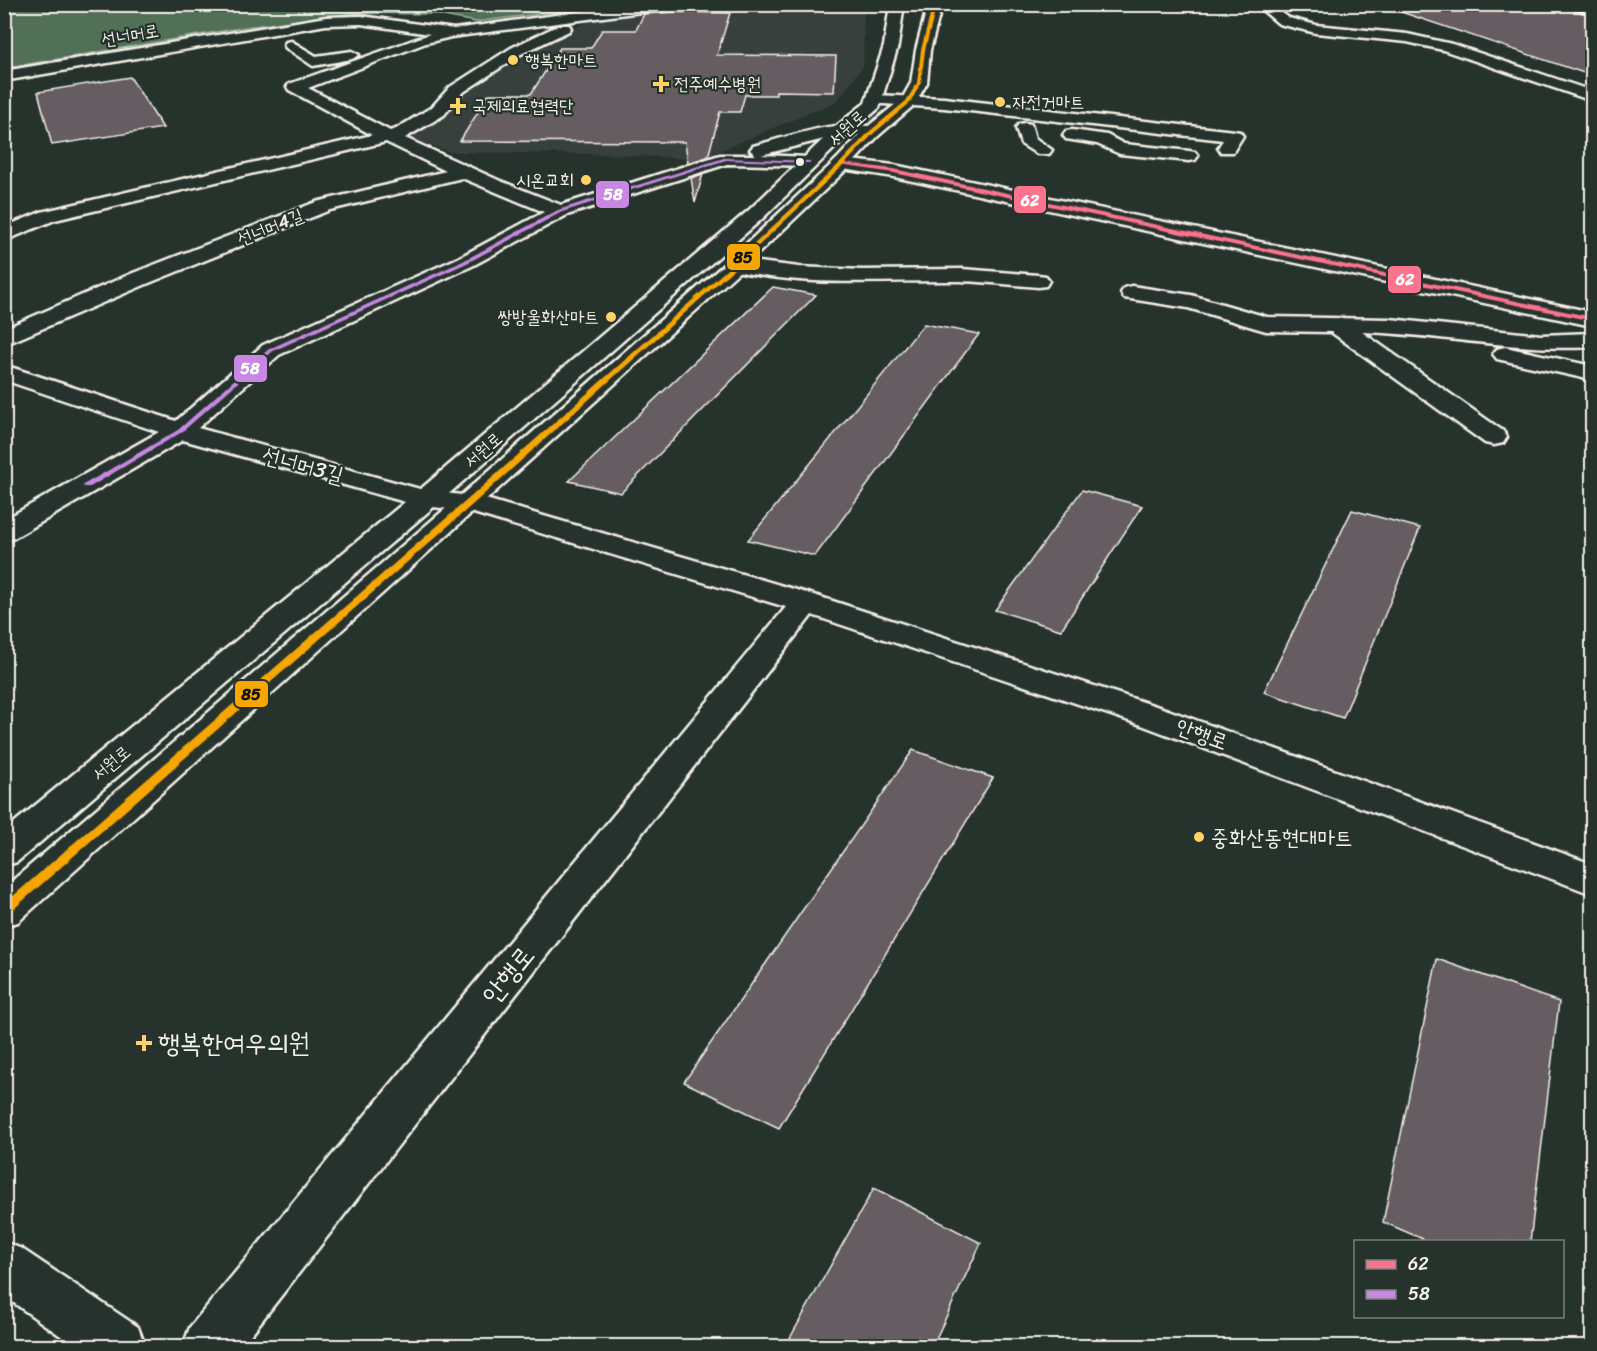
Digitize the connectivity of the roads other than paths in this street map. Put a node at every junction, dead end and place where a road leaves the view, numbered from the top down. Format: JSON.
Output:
{"nodes":[{"id":1,"x":727,"y":4,"type":"edge"},
{"id":2,"x":897,"y":4,"type":"edge"},
{"id":3,"x":935,"y":4,"type":"edge"},
{"id":4,"x":1261,"y":4,"type":"edge"},
{"id":5,"x":1575,"y":4,"type":"edge"},
{"id":6,"x":1593,"y":9,"type":"edge"},
{"id":7,"x":592,"y":15,"type":"junction"},
{"id":8,"x":454,"y":33,"type":"junction"},
{"id":9,"x":291,"y":45,"type":"dead end"},
{"id":10,"x":408,"y":45,"type":"junction"},
{"id":11,"x":4,"y":76,"type":"edge"},
{"id":12,"x":1593,"y":96,"type":"edge"},
{"id":13,"x":874,"y":100,"type":"junction"},
{"id":14,"x":917,"y":103,"type":"junction"},
{"id":15,"x":1025,"y":128,"type":"junction"},
{"id":16,"x":844,"y":129,"type":"junction"},
{"id":17,"x":872,"y":132,"type":"junction"},
{"id":18,"x":387,"y":137,"type":"junction"},
{"id":19,"x":1227,"y":148,"type":"dead end"},
{"id":20,"x":1043,"y":150,"type":"dead end"},
{"id":21,"x":1189,"y":156,"type":"dead end"},
{"id":22,"x":726,"y":159,"type":"junction"},
{"id":23,"x":809,"y":162,"type":"junction"},
{"id":24,"x":842,"y":164,"type":"junction"},
{"id":25,"x":464,"y":172,"type":"junction"},
{"id":26,"x":560,"y":211,"type":"junction"},
{"id":27,"x":4,"y":235,"type":"edge"},
{"id":28,"x":735,"y":265,"type":"junction"},
{"id":29,"x":1038,"y":280,"type":"dead end"},
{"id":30,"x":1132,"y":293,"type":"dead end"},
{"id":31,"x":1593,"y":319,"type":"edge"},
{"id":32,"x":1338,"y":326,"type":"junction"},
{"id":33,"x":1441,"y":332,"type":"junction"},
{"id":34,"x":4,"y":338,"type":"edge"},
{"id":35,"x":1593,"y":340,"type":"edge"},
{"id":36,"x":4,"y":372,"type":"edge"},
{"id":37,"x":1593,"y":373,"type":"edge"},
{"id":38,"x":180,"y":431,"type":"junction"},
{"id":39,"x":1494,"y":437,"type":"dead end"},
{"id":40,"x":426,"y":499,"type":"junction"},
{"id":41,"x":469,"y":502,"type":"junction"},
{"id":42,"x":4,"y":532,"type":"edge"},
{"id":43,"x":806,"y":603,"type":"junction"},
{"id":44,"x":4,"y":852,"type":"edge"},
{"id":45,"x":1593,"y":879,"type":"edge"},
{"id":46,"x":4,"y":911,"type":"edge"},
{"id":47,"x":4,"y":1266,"type":"edge"},
{"id":48,"x":118,"y":1347,"type":"edge"},
{"id":49,"x":209,"y":1347,"type":"edge"}],
"edges":[{"from":1,"to":7,"type":"street","name":"선너머로"},
{"from":2,"to":13,"type":"street","name":"서원로"},
{"from":3,"to":14,"type":"street","name":"서원로"},
{"from":4,"to":12,"type":"street"},
{"from":5,"to":6,"type":"street"},
{"from":7,"to":8,"type":"street","name":"선너머로"},
{"from":7,"to":18,"type":"street"},
{"from":8,"to":10,"type":"street"},
{"from":8,"to":11,"type":"street","name":"선너머로"},
{"from":9,"to":10,"type":"street"},
{"from":10,"to":18,"type":"street"},
{"from":13,"to":14,"type":"street"},
{"from":13,"to":16,"type":"street","name":"서원로"},
{"from":14,"to":15,"type":"street"},
{"from":14,"to":17,"type":"street","name":"서원로"},
{"from":14,"to":19,"type":"street"},
{"from":15,"to":20,"type":"street"},
{"from":15,"to":21,"type":"street"},
{"from":16,"to":17,"type":"street"},
{"from":16,"to":22,"type":"street"},
{"from":16,"to":23,"type":"street","name":"서원로"},
{"from":17,"to":24,"type":"street","name":"서원로"},
{"from":18,"to":25,"type":"street"},
{"from":18,"to":27,"type":"street"},
{"from":22,"to":23,"type":"street"},
{"from":22,"to":26,"type":"street"},
{"from":23,"to":40,"type":"street","name":"서원로"},
{"from":24,"to":28,"type":"street","name":"서원로"},
{"from":24,"to":31,"type":"street"},
{"from":25,"to":26,"type":"street"},
{"from":25,"to":34,"type":"street","name":"선너머4길"},
{"from":26,"to":38,"type":"street"},
{"from":28,"to":29,"type":"street"},
{"from":28,"to":41,"type":"street","name":"서원로"},
{"from":30,"to":32,"type":"street"},
{"from":32,"to":33,"type":"street"},
{"from":32,"to":39,"type":"street"},
{"from":33,"to":35,"type":"street"},
{"from":33,"to":37,"type":"street"},
{"from":36,"to":38,"type":"street","name":"선너머3길"},
{"from":38,"to":40,"type":"street","name":"선너머3길"},
{"from":38,"to":42,"type":"street"},
{"from":40,"to":41,"type":"street","name":"안행로"},
{"from":40,"to":44,"type":"street","name":"서원로"},
{"from":41,"to":43,"type":"street","name":"안행로"},
{"from":41,"to":46,"type":"street","name":"서원로"},
{"from":43,"to":45,"type":"street","name":"안행로"},
{"from":43,"to":49,"type":"street","name":"안행로"},
{"from":47,"to":48,"type":"street"}]}
